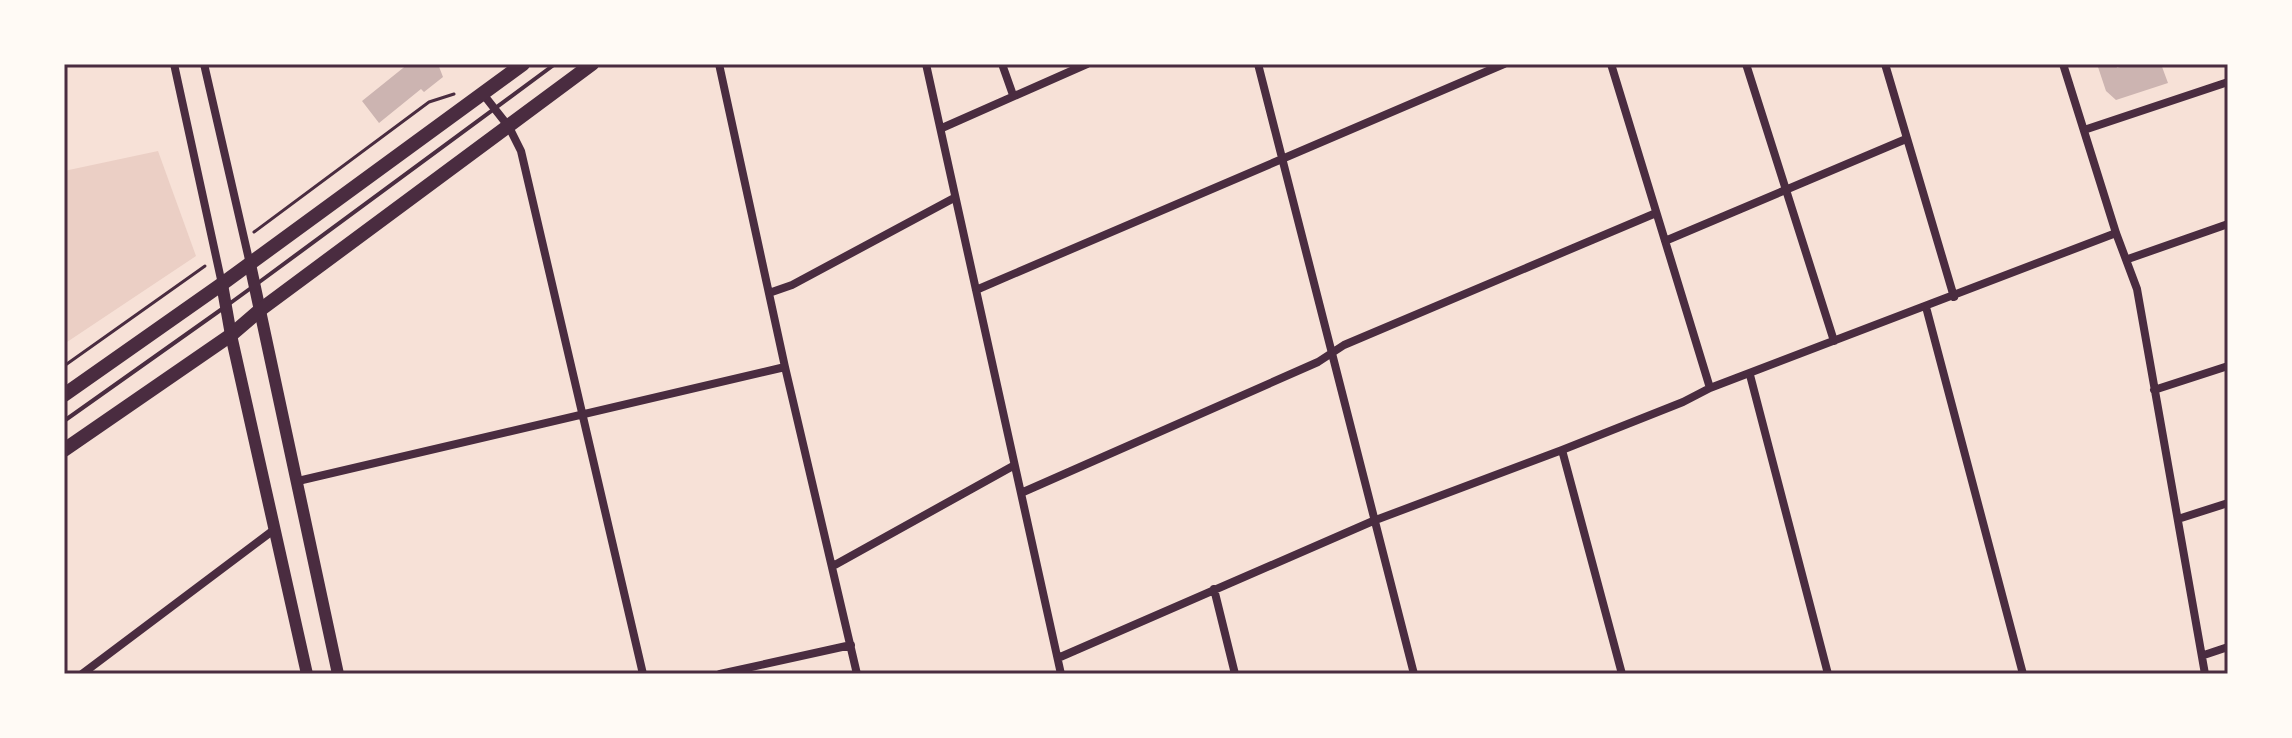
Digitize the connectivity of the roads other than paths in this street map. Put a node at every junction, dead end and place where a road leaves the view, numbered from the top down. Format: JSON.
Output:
{"nodes":[{"id":1,"x":174,"y":64,"type":"edge"},
{"id":2,"x":204,"y":64,"type":"edge"},
{"id":3,"x":523,"y":64,"type":"edge"},
{"id":4,"x":555,"y":64,"type":"edge"},
{"id":5,"x":592,"y":64,"type":"edge"},
{"id":6,"x":719,"y":64,"type":"edge"},
{"id":7,"x":926,"y":64,"type":"edge"},
{"id":8,"x":1002,"y":64,"type":"edge"},
{"id":9,"x":1087,"y":64,"type":"edge"},
{"id":10,"x":1258,"y":64,"type":"edge"},
{"id":11,"x":1504,"y":64,"type":"edge"},
{"id":12,"x":1611,"y":64,"type":"edge"},
{"id":13,"x":1746,"y":64,"type":"edge"},
{"id":14,"x":1885,"y":64,"type":"edge"},
{"id":15,"x":2063,"y":64,"type":"edge"},
{"id":16,"x":2228,"y":82,"type":"edge"},
{"id":17,"x":483,"y":94,"type":"junction"},
{"id":18,"x":1013,"y":95,"type":"junction"},
{"id":19,"x":496,"y":109,"type":"junction"},
{"id":20,"x":509,"y":127,"type":"junction"},
{"id":21,"x":942,"y":128,"type":"junction"},
{"id":22,"x":2084,"y":130,"type":"junction"},
{"id":23,"x":1906,"y":139,"type":"junction"},
{"id":24,"x":1284,"y":160,"type":"junction"},
{"id":25,"x":1786,"y":191,"type":"junction"},
{"id":26,"x":954,"y":198,"type":"junction"},
{"id":27,"x":1656,"y":213,"type":"junction"},
{"id":28,"x":2228,"y":224,"type":"edge"},
{"id":29,"x":2116,"y":233,"type":"junction"},
{"id":30,"x":1665,"y":241,"type":"junction"},
{"id":31,"x":2128,"y":259,"type":"junction"},
{"id":32,"x":250,"y":264,"type":"junction"},
{"id":33,"x":222,"y":284,"type":"junction"},
{"id":34,"x":254,"y":286,"type":"junction"},
{"id":35,"x":976,"y":290,"type":"junction"},
{"id":36,"x":769,"y":293,"type":"junction"},
{"id":37,"x":1954,"y":297,"type":"junction"},
{"id":38,"x":225,"y":307,"type":"junction"},
{"id":39,"x":1926,"y":307,"type":"junction"},
{"id":40,"x":260,"y":310,"type":"junction"},
{"id":41,"x":231,"y":335,"type":"junction"},
{"id":42,"x":1834,"y":341,"type":"junction"},
{"id":43,"x":1333,"y":353,"type":"junction"},
{"id":44,"x":2228,"y":366,"type":"edge"},
{"id":45,"x":785,"y":367,"type":"junction"},
{"id":46,"x":1750,"y":375,"type":"junction"},
{"id":47,"x":1710,"y":388,"type":"junction"},
{"id":48,"x":2154,"y":390,"type":"junction"},
{"id":49,"x":64,"y":395,"type":"edge"},
{"id":50,"x":584,"y":416,"type":"junction"},
{"id":51,"x":64,"y":421,"type":"edge"},
{"id":52,"x":64,"y":450,"type":"edge"},
{"id":53,"x":1562,"y":450,"type":"junction"},
{"id":54,"x":1013,"y":466,"type":"junction"},
{"id":55,"x":298,"y":481,"type":"junction"},
{"id":56,"x":1021,"y":493,"type":"junction"},
{"id":57,"x":2228,"y":503,"type":"edge"},
{"id":58,"x":2178,"y":519,"type":"junction"},
{"id":59,"x":1373,"y":521,"type":"junction"},
{"id":60,"x":276,"y":528,"type":"junction"},
{"id":61,"x":833,"y":566,"type":"junction"},
{"id":62,"x":1214,"y":589,"type":"junction"},
{"id":63,"x":851,"y":645,"type":"junction"},
{"id":64,"x":2228,"y":647,"type":"edge"},
{"id":65,"x":2204,"y":655,"type":"junction"},
{"id":66,"x":1058,"y":658,"type":"junction"},
{"id":67,"x":82,"y":674,"type":"edge"},
{"id":68,"x":307,"y":674,"type":"edge"},
{"id":69,"x":338,"y":674,"type":"edge"},
{"id":70,"x":643,"y":674,"type":"edge"},
{"id":71,"x":720,"y":674,"type":"edge"},
{"id":72,"x":857,"y":674,"type":"edge"},
{"id":73,"x":1061,"y":674,"type":"edge"},
{"id":74,"x":1235,"y":674,"type":"edge"},
{"id":75,"x":1414,"y":674,"type":"edge"},
{"id":76,"x":1622,"y":674,"type":"edge"},
{"id":77,"x":1828,"y":674,"type":"edge"},
{"id":78,"x":2023,"y":674,"type":"edge"},
{"id":79,"x":2205,"y":674,"type":"edge"}],
"edges":[{"from":1,"to":33,"type":"street"},
{"from":2,"to":32,"type":"street"},
{"from":3,"to":17,"type":"main road"},
{"from":4,"to":19,"type":"lane"},
{"from":5,"to":20,"type":"main road"},
{"from":6,"to":36,"type":"street"},
{"from":7,"to":21,"type":"street"},
{"from":8,"to":18,"type":"street"},
{"from":9,"to":18,"type":"street"},
{"from":10,"to":24,"type":"street"},
{"from":11,"to":24,"type":"street"},
{"from":12,"to":27,"type":"street"},
{"from":13,"to":25,"type":"street"},
{"from":14,"to":23,"type":"street"},
{"from":15,"to":22,"type":"street"},
{"from":16,"to":22,"type":"street"},
{"from":17,"to":19,"type":"street"},
{"from":17,"to":32,"type":"main road"},
{"from":18,"to":21,"type":"street"},
{"from":19,"to":20,"type":"street"},
{"from":19,"to":34,"type":"lane"},
{"from":20,"to":40,"type":"main road"},
{"from":20,"to":50,"type":"street"},
{"from":21,"to":26,"type":"street"},
{"from":22,"to":29,"type":"street"},
{"from":23,"to":25,"type":"street"},
{"from":23,"to":37,"type":"street"},
{"from":24,"to":35,"type":"street"},
{"from":24,"to":43,"type":"street"},
{"from":25,"to":30,"type":"street"},
{"from":25,"to":42,"type":"street"},
{"from":26,"to":35,"type":"street"},
{"from":26,"to":36,"type":"street"},
{"from":27,"to":30,"type":"street"},
{"from":27,"to":43,"type":"street"},
{"from":28,"to":31,"type":"street"},
{"from":29,"to":31,"type":"street"},
{"from":29,"to":37,"type":"street"},
{"from":30,"to":47,"type":"street"},
{"from":31,"to":48,"type":"street"},
{"from":32,"to":33,"type":"main road"},
{"from":32,"to":34,"type":"main road"},
{"from":33,"to":38,"type":"main road"},
{"from":33,"to":49,"type":"main road"},
{"from":34,"to":38,"type":"lane"},
{"from":34,"to":40,"type":"main road"},
{"from":35,"to":54,"type":"street"},
{"from":36,"to":45,"type":"street"},
{"from":37,"to":39,"type":"street"},
{"from":38,"to":41,"type":"main road"},
{"from":38,"to":51,"type":"lane"},
{"from":39,"to":42,"type":"street"},
{"from":39,"to":78,"type":"street"},
{"from":40,"to":41,"type":"main road"},
{"from":40,"to":55,"type":"main road"},
{"from":41,"to":52,"type":"main road"},
{"from":41,"to":60,"type":"main road"},
{"from":42,"to":46,"type":"street"},
{"from":43,"to":56,"type":"street"},
{"from":43,"to":59,"type":"street"},
{"from":44,"to":48,"type":"street"},
{"from":45,"to":50,"type":"street"},
{"from":45,"to":61,"type":"street"},
{"from":46,"to":47,"type":"street"},
{"from":46,"to":77,"type":"street"},
{"from":47,"to":53,"type":"street"},
{"from":48,"to":58,"type":"street"},
{"from":50,"to":55,"type":"street"},
{"from":50,"to":70,"type":"street"},
{"from":53,"to":59,"type":"street"},
{"from":53,"to":76,"type":"street"},
{"from":54,"to":56,"type":"street"},
{"from":54,"to":61,"type":"street"},
{"from":55,"to":69,"type":"main road"},
{"from":56,"to":66,"type":"street"},
{"from":57,"to":58,"type":"street"},
{"from":58,"to":65,"type":"street"},
{"from":59,"to":62,"type":"street"},
{"from":59,"to":75,"type":"street"},
{"from":60,"to":67,"type":"street"},
{"from":60,"to":68,"type":"main road"},
{"from":61,"to":63,"type":"street"},
{"from":62,"to":66,"type":"street"},
{"from":62,"to":74,"type":"street"},
{"from":63,"to":71,"type":"street"},
{"from":63,"to":72,"type":"street"},
{"from":64,"to":65,"type":"street"},
{"from":65,"to":79,"type":"street"},
{"from":66,"to":73,"type":"street"}]}
